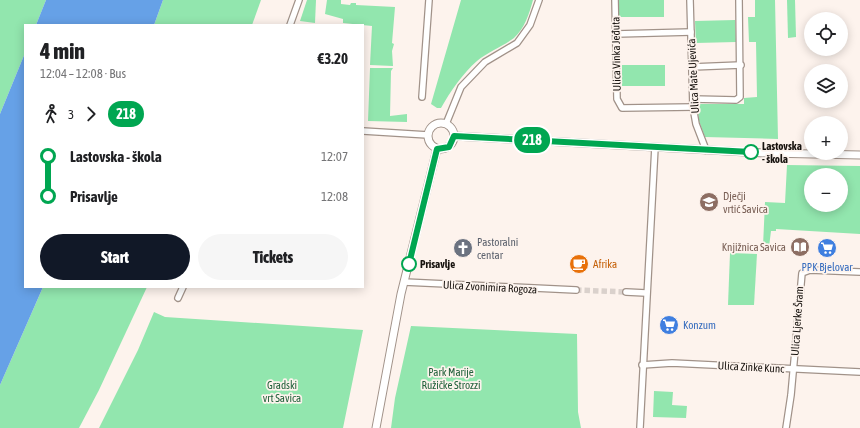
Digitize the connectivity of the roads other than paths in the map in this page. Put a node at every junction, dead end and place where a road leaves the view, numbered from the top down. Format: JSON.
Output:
{"nodes":[{"id":1,"x":299,"y":0,"type":"edge"},
{"id":2,"x":429,"y":0,"type":"edge"},
{"id":3,"x":539,"y":0,"type":"edge"},
{"id":4,"x":616,"y":0,"type":"edge"},
{"id":5,"x":690,"y":0,"type":"edge"},
{"id":6,"x":739,"y":0,"type":"edge"},
{"id":7,"x":290,"y":24,"type":"edge"},
{"id":8,"x":690,"y":32,"type":"junction"},
{"id":9,"x":616,"y":34,"type":"junction"},
{"id":10,"x":741,"y":65,"type":"junction"},
{"id":11,"x":692,"y":66,"type":"junction"},
{"id":12,"x":422,"y":97,"type":"dead end"},
{"id":13,"x":692,"y":99,"type":"junction"},
{"id":14,"x":693,"y":107,"type":"junction"},
{"id":15,"x":446,"y":124,"type":"junction"},
{"id":16,"x":364,"y":131,"type":"edge"},
{"id":17,"x":428,"y":135,"type":"junction"},
{"id":18,"x":454,"y":136,"type":"junction"},
{"id":19,"x":655,"y":147,"type":"junction"},
{"id":20,"x":437,"y":149,"type":"junction"},
{"id":21,"x":706,"y":150,"type":"junction"},
{"id":22,"x":860,"y":155,"type":"edge"},
{"id":23,"x":860,"y":272,"type":"edge"},
{"id":24,"x":404,"y":282,"type":"junction"},
{"id":25,"x":183,"y":288,"type":"edge"},
{"id":26,"x":576,"y":290,"type":"tunnel mouth"},
{"id":27,"x":626,"y":292,"type":"tunnel mouth"},
{"id":28,"x":646,"y":293,"type":"junction"},
{"id":29,"x":178,"y":298,"type":"dead end"},
{"id":30,"x":642,"y":365,"type":"junction"},
{"id":31,"x":794,"y":369,"type":"junction"},
{"id":32,"x":860,"y":372,"type":"edge"},
{"id":33,"x":376,"y":428,"type":"edge"},
{"id":34,"x":640,"y":428,"type":"edge"},
{"id":35,"x":786,"y":428,"type":"edge"}],
"edges":[{"from":1,"to":7,"type":"street"},
{"from":2,"to":12,"type":"street"},
{"from":3,"to":15,"type":"street"},
{"from":4,"to":9,"type":"street","name":"Ulica Vinka Jeđuta"},
{"from":5,"to":8,"type":"street","name":"Ulica Mate Ujevića"},
{"from":6,"to":10,"type":"street"},
{"from":8,"to":9,"type":"street"},
{"from":8,"to":11,"type":"street","name":"Ulica Mate Ujevića"},
{"from":9,"to":14,"type":"street","name":"Ulica Vinka Jeđuta"},
{"from":10,"to":11,"type":"street"},
{"from":10,"to":13,"type":"street"},
{"from":11,"to":13,"type":"street","name":"Ulica Mate Ujevića"},
{"from":13,"to":14,"type":"street","name":"Ulica Mate Ujevića"},
{"from":14,"to":21,"type":"street","name":"Ulica Mate Ujevića"},
{"from":15,"to":17,"type":"street"},
{"from":15,"to":18,"type":"street"},
{"from":16,"to":17,"type":"street"},
{"from":17,"to":20,"type":"street"},
{"from":18,"to":19,"type":"street"},
{"from":18,"to":20,"type":"street"},
{"from":19,"to":21,"type":"street"},
{"from":19,"to":28,"type":"street"},
{"from":20,"to":24,"type":"street"},
{"from":21,"to":22,"type":"street"},
{"from":23,"to":31,"type":"street","name":"Ulica Ljerke Šram"},
{"from":24,"to":26,"type":"street","name":"Ulica Zvonimira Rogoza"},
{"from":24,"to":33,"type":"street"},
{"from":25,"to":29,"type":"street"},
{"from":27,"to":28,"type":"street"},
{"from":28,"to":30,"type":"street"},
{"from":30,"to":31,"type":"street","name":"Ulica Zinke Kunc"},
{"from":30,"to":34,"type":"street"},
{"from":31,"to":32,"type":"street","name":"Ulica Zinke Kunc"},
{"from":31,"to":35,"type":"street","name":"Ulica Ljerke Šram"}]}
